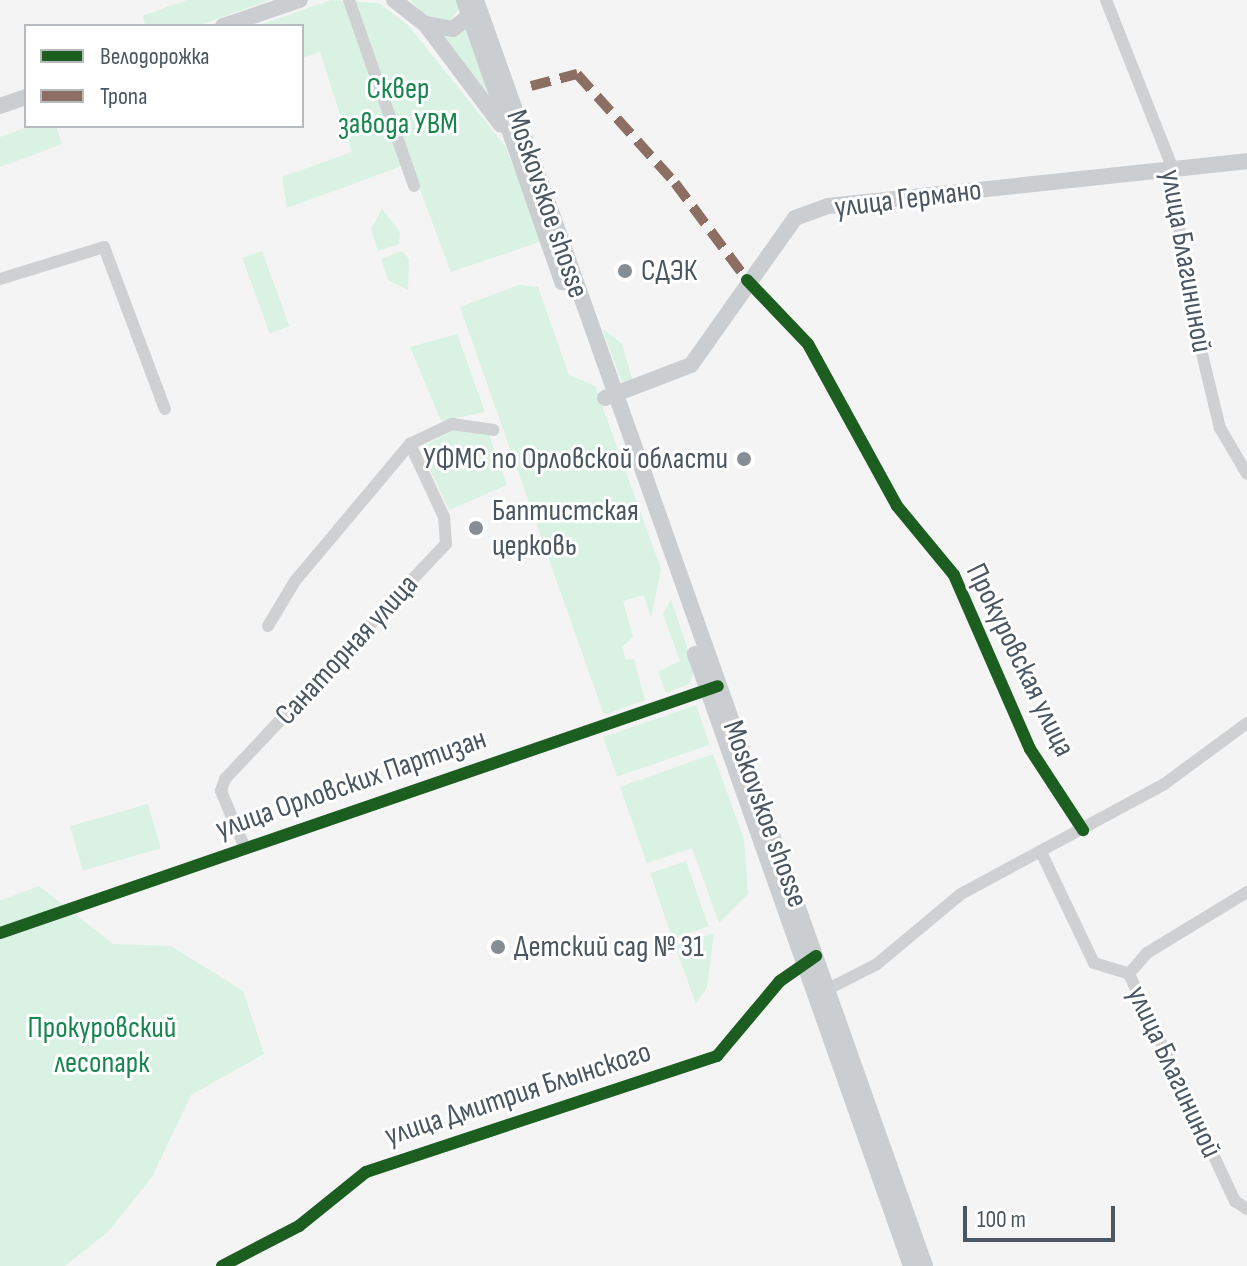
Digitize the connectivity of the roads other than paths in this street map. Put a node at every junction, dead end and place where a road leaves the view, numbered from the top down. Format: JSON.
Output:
{"nodes":[{"id":1,"x":300,"y":0,"type":"edge"},
{"id":2,"x":349,"y":0,"type":"edge"},
{"id":3,"x":1106,"y":0,"type":"edge"},
{"id":4,"x":401,"y":1,"type":"edge"},
{"id":5,"x":472,"y":6,"type":"edge"},
{"id":6,"x":229,"y":24,"type":"edge"},
{"id":7,"x":425,"y":24,"type":"junction"},
{"id":8,"x":24,"y":98,"type":"edge"},
{"id":9,"x":0,"y":106,"type":"edge"},
{"id":10,"x":512,"y":141,"type":"junction"},
{"id":11,"x":1247,"y":161,"type":"edge"},
{"id":12,"x":1172,"y":167,"type":"junction"},
{"id":13,"x":414,"y":186,"type":"dead end"},
{"id":14,"x":0,"y":279,"type":"edge"},
{"id":15,"x":747,"y":280,"type":"junction"},
{"id":16,"x":609,"y":397,"type":"junction"},
{"id":17,"x":165,"y":409,"type":"dead end"},
{"id":18,"x":494,"y":430,"type":"dead end"},
{"id":19,"x":1240,"y":442,"type":"edge"},
{"id":20,"x":410,"y":444,"type":"junction"},
{"id":21,"x":1247,"y":474,"type":"edge"},
{"id":22,"x":268,"y":626,"type":"dead end"},
{"id":23,"x":713,"y":688,"type":"junction"},
{"id":24,"x":1247,"y":723,"type":"edge"},
{"id":25,"x":1083,"y":830,"type":"junction"},
{"id":26,"x":245,"y":848,"type":"junction"},
{"id":27,"x":1041,"y":852,"type":"junction"},
{"id":28,"x":1247,"y":892,"type":"edge"},
{"id":29,"x":0,"y":933,"type":"edge"},
{"id":30,"x":810,"y":960,"type":"junction"},
{"id":31,"x":1129,"y":974,"type":"junction"},
{"id":32,"x":828,"y":989,"type":"junction"},
{"id":33,"x":1247,"y":1209,"type":"edge"},
{"id":34,"x":222,"y":1266,"type":"edge"},
{"id":35,"x":911,"y":1266,"type":"edge"},
{"id":36,"x":925,"y":1266,"type":"edge"}],
"edges":[{"from":1,"to":6,"type":"main road"},
{"from":2,"to":13,"type":"street"},
{"from":3,"to":12,"type":"street","name":"улица Благининой"},
{"from":4,"to":7,"type":"main road"},
{"from":5,"to":7,"type":"main road"},
{"from":5,"to":10,"type":"main road","name":"Moskovskoe shosse"},
{"from":5,"to":16,"type":"main road","name":"Moskovskoe shosse"},
{"from":7,"to":10,"type":"main road"},
{"from":8,"to":9,"type":"main road"},
{"from":10,"to":16,"type":"main road","name":"Moskovskoe shosse"},
{"from":11,"to":12,"type":"main road","name":"улица Германо"},
{"from":12,"to":15,"type":"main road","name":"улица Германо"},
{"from":12,"to":19,"type":"street","name":"улица Благининой"},
{"from":14,"to":17,"type":"street"},
{"from":15,"to":16,"type":"main road","name":"улица Германо"},
{"from":15,"to":25,"type":"street","name":"Прокуровская улица"},
{"from":16,"to":23,"type":"main road","name":"Moskovskoe shosse"},
{"from":18,"to":20,"type":"street"},
{"from":19,"to":21,"type":"street","name":"улица Благининой"},
{"from":20,"to":22,"type":"street"},
{"from":20,"to":26,"type":"street","name":"Санаторная улица"},
{"from":23,"to":26,"type":"street","name":"улица Орловских Партизан"},
{"from":23,"to":30,"type":"main road","name":"Moskovskoe shosse"},
{"from":24,"to":25,"type":"street"},
{"from":25,"to":27,"type":"street"},
{"from":26,"to":29,"type":"street","name":"улица Орловских Партизан"},
{"from":27,"to":31,"type":"street"},
{"from":27,"to":32,"type":"street"},
{"from":28,"to":31,"type":"street","name":"улица Благининой"},
{"from":30,"to":32,"type":"main road","name":"Moskovskoe shosse"},
{"from":30,"to":34,"type":"street","name":"улица Дмитрия Блынского"},
{"from":30,"to":35,"type":"main road","name":"Moskovskoe shosse"},
{"from":31,"to":33,"type":"street","name":"улица Благининой"},
{"from":32,"to":36,"type":"main road","name":"Moskovskoe shosse"}]}
